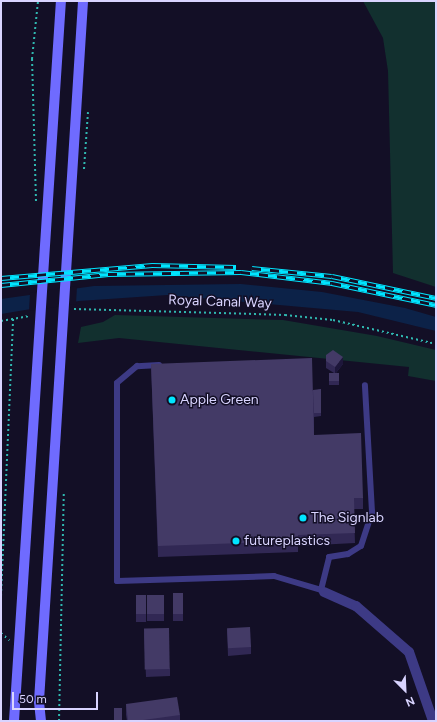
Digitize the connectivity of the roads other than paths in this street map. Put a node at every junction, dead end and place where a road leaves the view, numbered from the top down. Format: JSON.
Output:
{"nodes":[{"id":1,"x":61,"y":1,"type":"edge"},
{"id":2,"x":83,"y":1,"type":"edge"},
{"id":3,"x":166,"y":365,"type":"edge"},
{"id":4,"x":366,"y":385,"type":"dead end"},
{"id":5,"x":323,"y":591,"type":"junction"},
{"id":6,"x":14,"y":721,"type":"edge"},
{"id":7,"x":41,"y":721,"type":"edge"},
{"id":8,"x":433,"y":721,"type":"edge"}],
"edges":[{"from":1,"to":6,"type":"main road"},
{"from":2,"to":7,"type":"main road"},
{"from":3,"to":5,"type":"lane"},
{"from":4,"to":5,"type":"lane"},
{"from":5,"to":8,"type":"street"}]}
